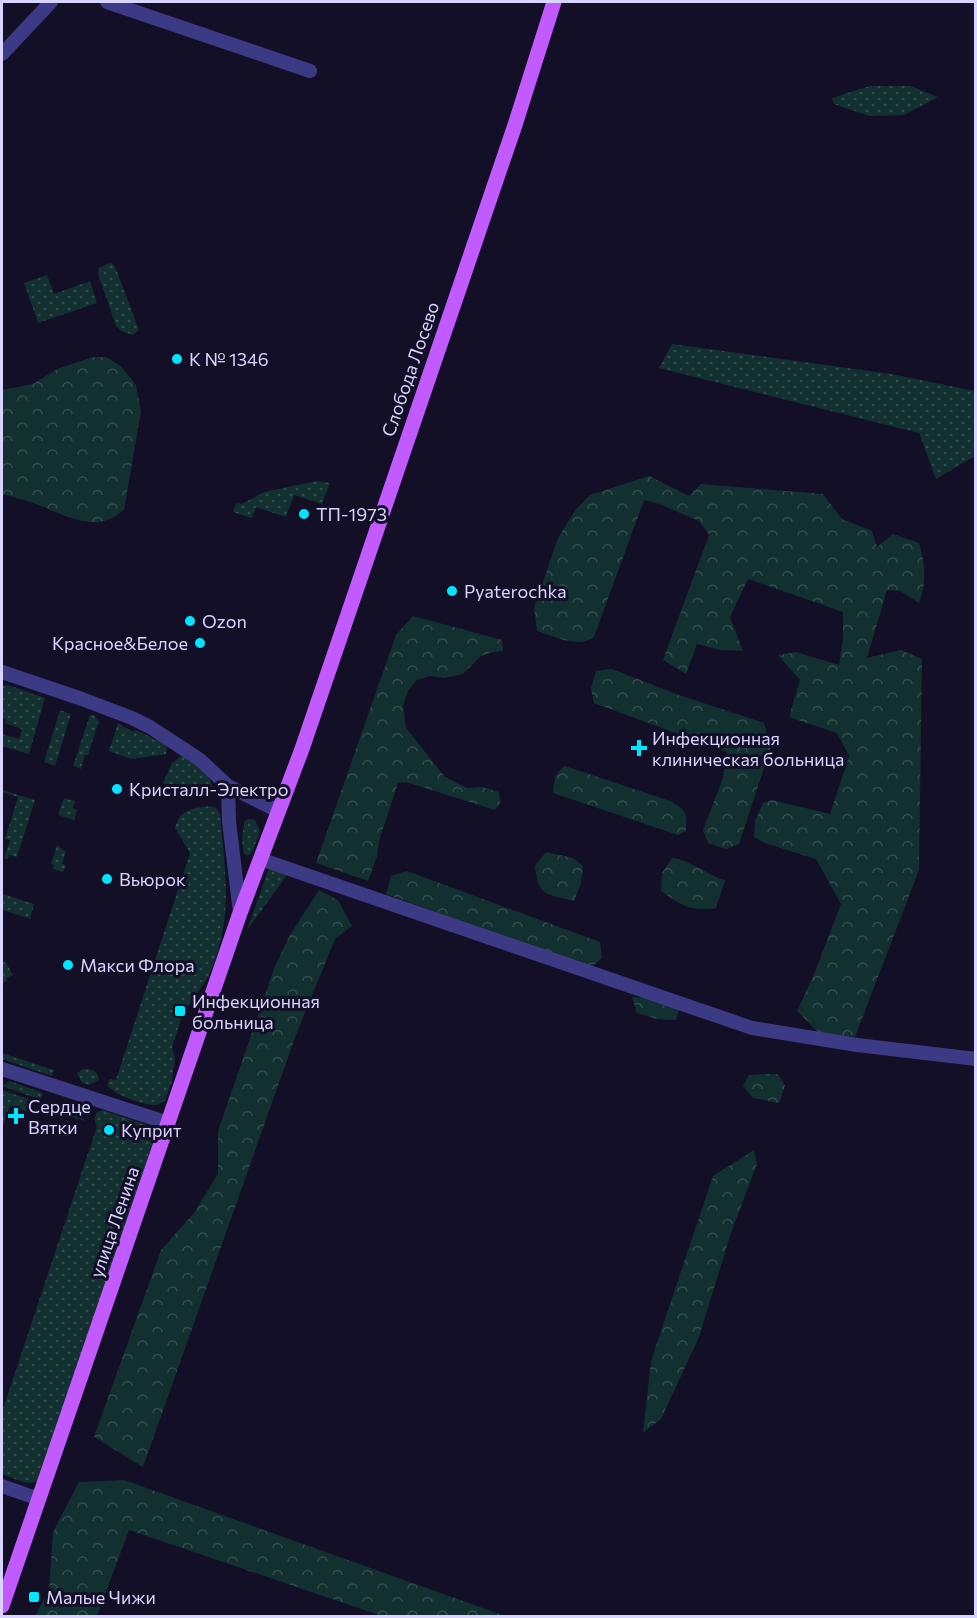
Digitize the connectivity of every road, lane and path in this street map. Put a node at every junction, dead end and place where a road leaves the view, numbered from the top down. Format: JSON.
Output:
{"nodes":[{"id":1,"x":51,"y":2,"type":"edge"},
{"id":2,"x":106,"y":2,"type":"edge"},
{"id":3,"x":554,"y":2,"type":"edge"},
{"id":4,"x":2,"y":54,"type":"edge"},
{"id":5,"x":310,"y":71,"type":"dead end"},
{"id":6,"x":2,"y":672,"type":"edge"},
{"id":7,"x":302,"y":749,"type":"joint"},
{"id":8,"x":228,"y":786,"type":"junction"},
{"id":9,"x":278,"y":811,"type":"junction"},
{"id":10,"x":260,"y":859,"type":"junction"},
{"id":11,"x":240,"y":913,"type":"junction"},
{"id":12,"x":975,"y":1059,"type":"edge"},
{"id":13,"x":2,"y":1069,"type":"edge"},
{"id":14,"x":168,"y":1123,"type":"junction"},
{"id":15,"x":2,"y":1486,"type":"edge"},
{"id":16,"x":39,"y":1499,"type":"junction"},
{"id":17,"x":2,"y":1606,"type":"edge"}],
"edges":[{"from":1,"to":4,"type":"street"},
{"from":2,"to":5,"type":"street"},
{"from":3,"to":7,"type":"main road","name":"Слобода Лосево"},
{"from":6,"to":8,"type":"street"},
{"from":7,"to":9,"type":"main road","name":"улица Ленина"},
{"from":8,"to":9,"type":"street"},
{"from":8,"to":11,"type":"street"},
{"from":9,"to":10,"type":"main road","name":"улица Ленина"},
{"from":10,"to":11,"type":"main road","name":"улица Ленина"},
{"from":10,"to":12,"type":"street"},
{"from":11,"to":14,"type":"main road","name":"улица Ленина"},
{"from":13,"to":14,"type":"street"},
{"from":14,"to":16,"type":"main road","name":"улица Ленина"},
{"from":15,"to":16,"type":"street"},
{"from":16,"to":17,"type":"main road","name":"улица Ленина"}]}
